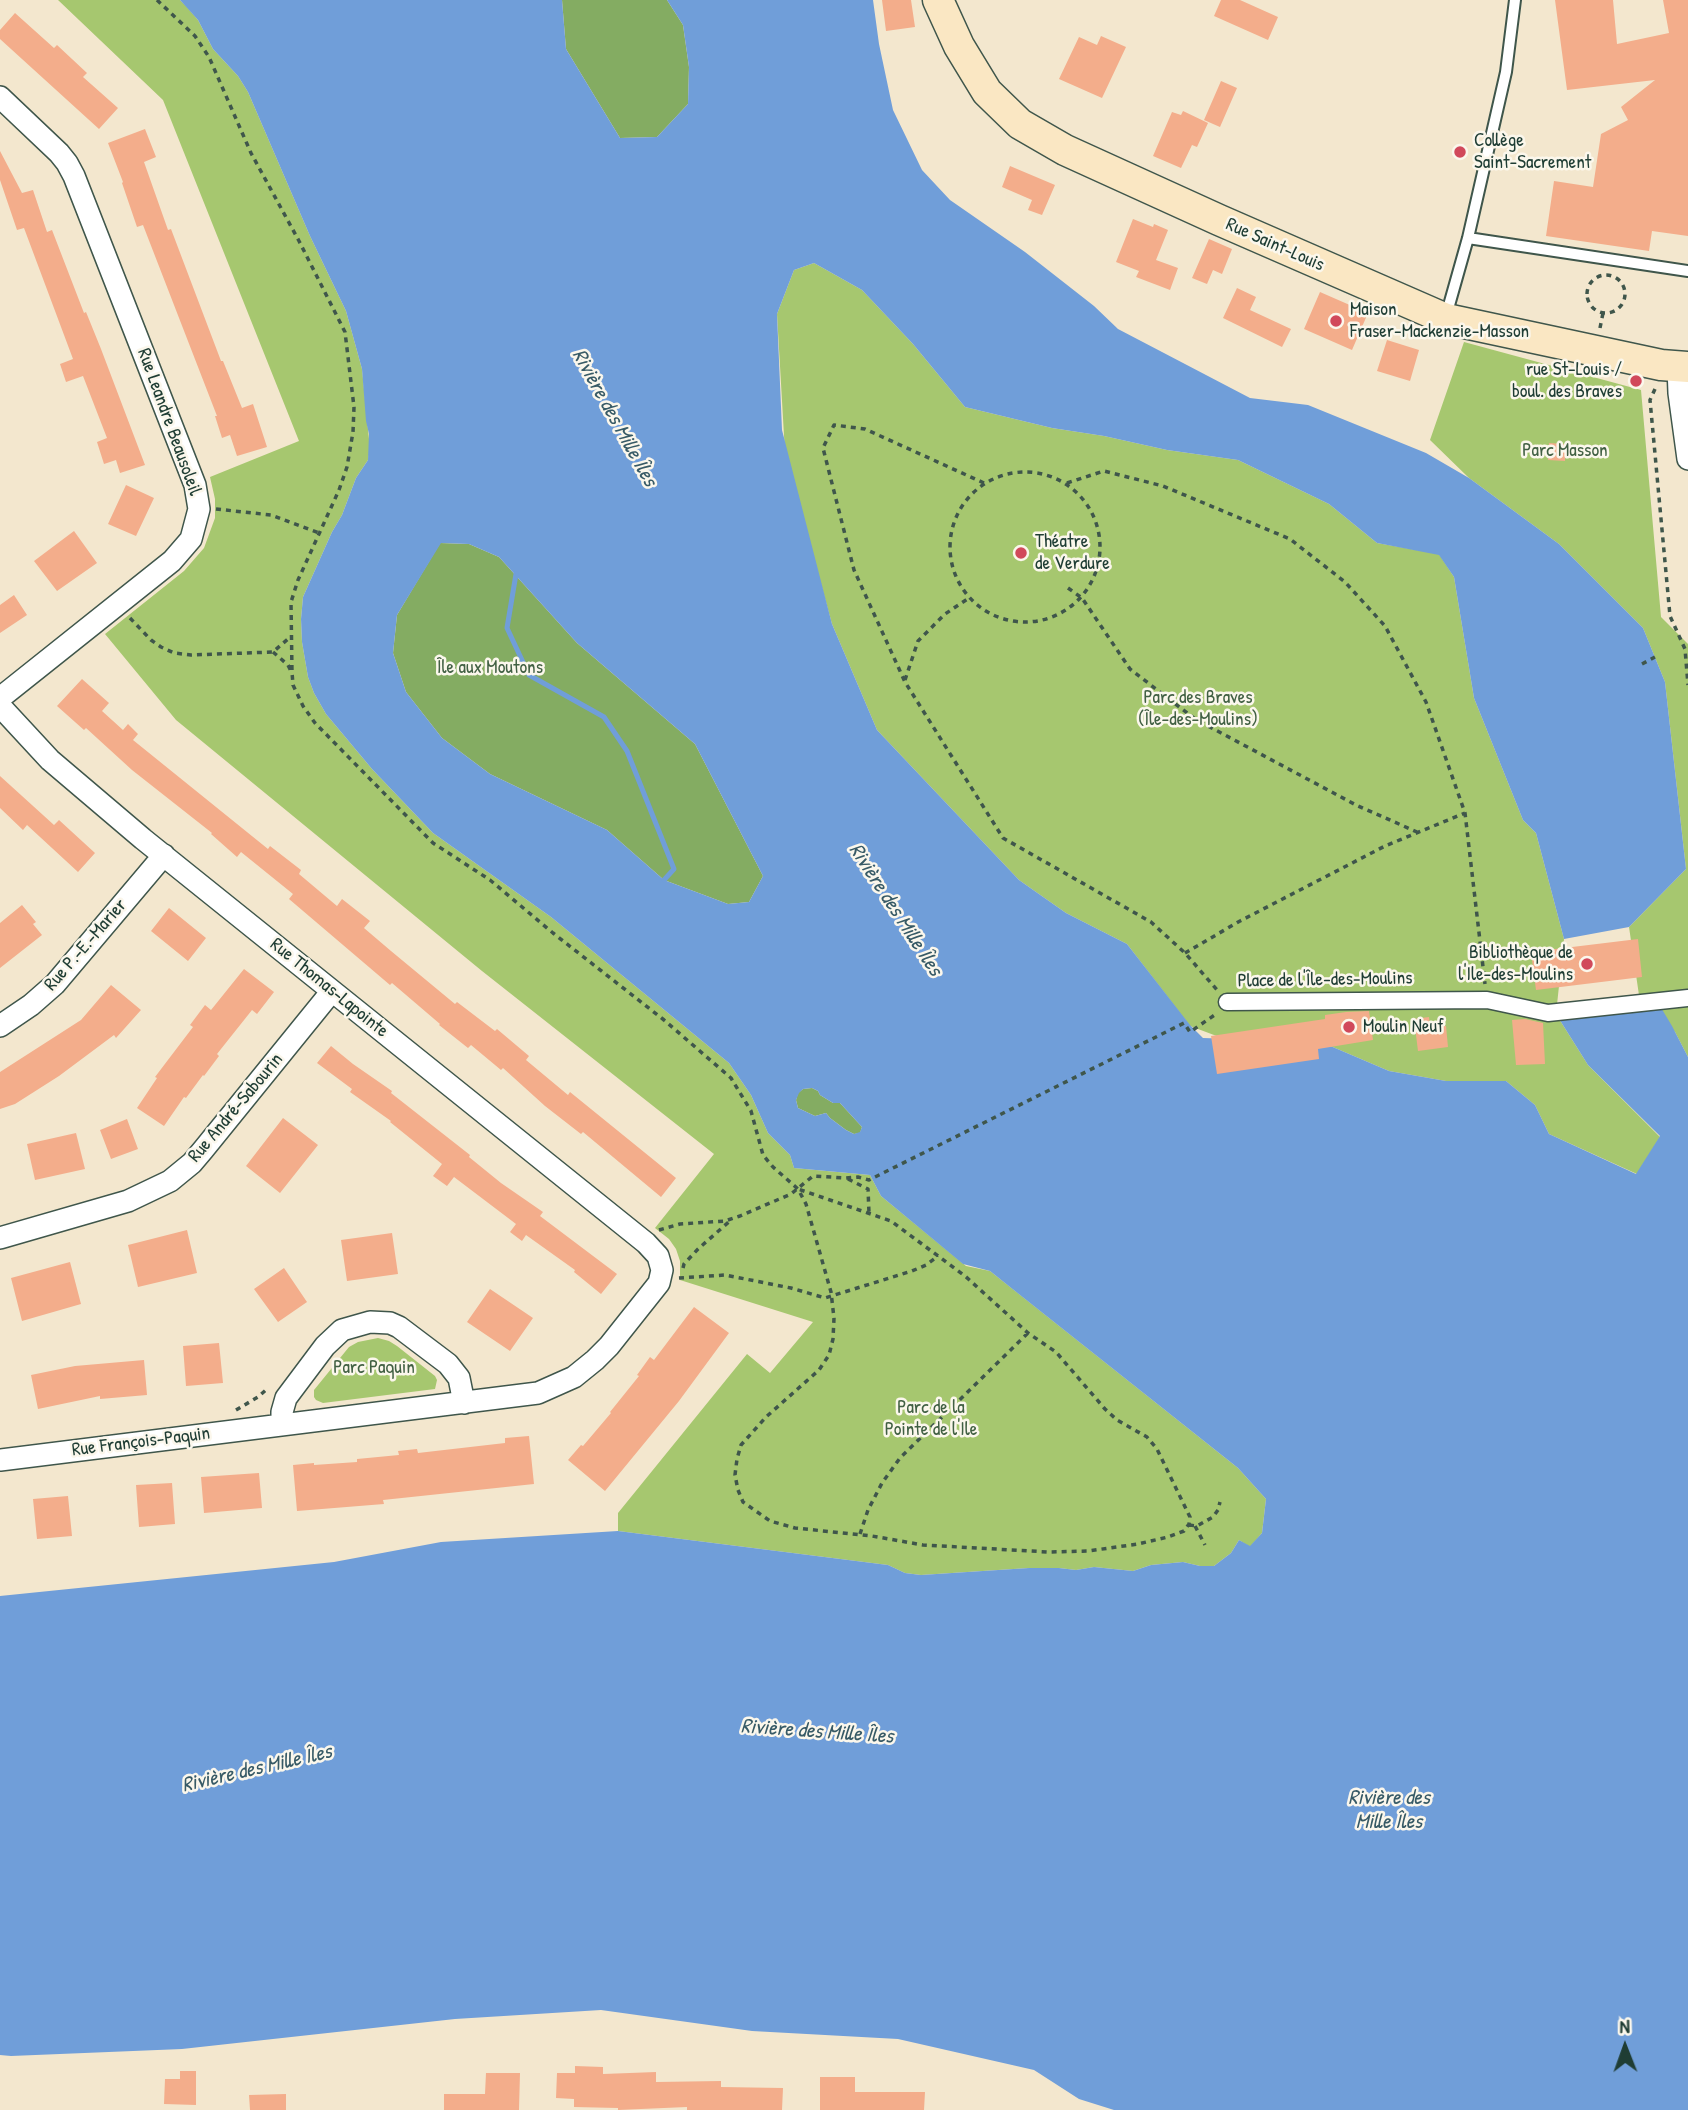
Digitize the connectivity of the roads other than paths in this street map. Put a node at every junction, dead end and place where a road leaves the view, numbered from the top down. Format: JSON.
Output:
{"nodes":[{"id":1,"x":937,"y":0,"type":"edge"},
{"id":2,"x":1515,"y":0,"type":"edge"},
{"id":3,"x":0,"y":97,"type":"edge"},
{"id":4,"x":1468,"y":238,"type":"junction"},
{"id":5,"x":1688,"y":271,"type":"edge"},
{"id":6,"x":1446,"y":319,"type":"junction"},
{"id":7,"x":1683,"y":367,"type":"edge"},
{"id":8,"x":1688,"y":459,"type":"edge"},
{"id":9,"x":0,"y":698,"type":"edge"},
{"id":10,"x":0,"y":706,"type":"edge"},
{"id":11,"x":164,"y":855,"type":"junction"},
{"id":12,"x":332,"y":991,"type":"junction"},
{"id":13,"x":1688,"y":998,"type":"edge"},
{"id":14,"x":1226,"y":1005,"type":"road end"},
{"id":15,"x":0,"y":1026,"type":"edge"},
{"id":16,"x":0,"y":1238,"type":"edge"},
{"id":17,"x":662,"y":1264,"type":"joint"},
{"id":18,"x":464,"y":1403,"type":"junction"},
{"id":19,"x":282,"y":1425,"type":"junction"},
{"id":20,"x":0,"y":1460,"type":"edge"}],
"edges":[{"from":1,"to":6,"type":"main road","name":"Rue Saint-Louis"},
{"from":2,"to":4,"type":"lane"},
{"from":3,"to":9,"type":"street","name":"Rue Leandre Beausoleil"},
{"from":4,"to":5,"type":"lane"},
{"from":4,"to":6,"type":"lane"},
{"from":6,"to":7,"type":"main road","name":"Rue Saint-Louis"},
{"from":7,"to":8,"type":"street"},
{"from":10,"to":11,"type":"street","name":"Rue Thomas-Lapointe"},
{"from":11,"to":12,"type":"street","name":"Rue Thomas-Lapointe"},
{"from":11,"to":15,"type":"street","name":"Rue P.-E.-Marier"},
{"from":12,"to":16,"type":"street","name":"Rue André-Sabourin"},
{"from":12,"to":17,"type":"street","name":"Rue Thomas-Lapointe"},
{"from":13,"to":14,"type":"street","name":"Place de l'Île-des-Moulins"},
{"from":17,"to":18,"type":"street","name":"Rue François-Paquin"},
{"from":18,"to":19,"type":"street","name":"Rue François-Paquin"},
{"from":18,"to":19,"type":"street"},
{"from":19,"to":20,"type":"street","name":"Rue François-Paquin"}]}
